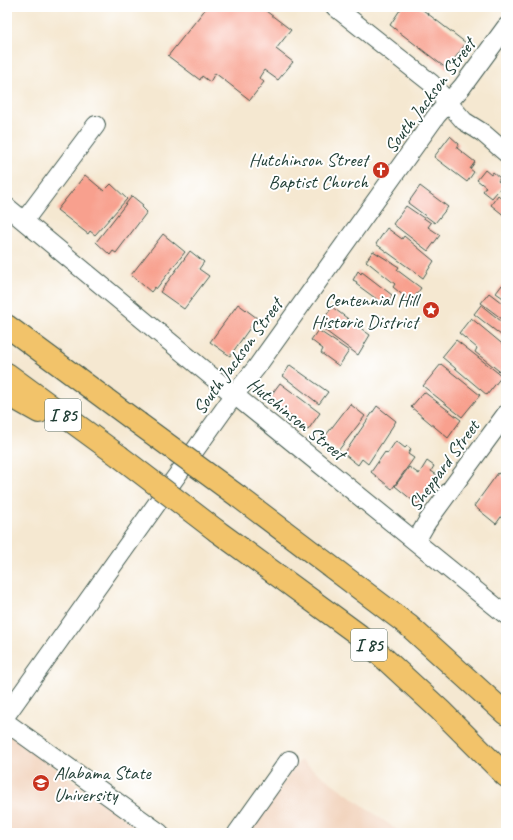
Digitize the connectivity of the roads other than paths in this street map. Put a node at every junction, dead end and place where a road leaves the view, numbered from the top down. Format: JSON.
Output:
{"nodes":[{"id":1,"x":335,"y":7,"type":"edge"},
{"id":2,"x":506,"y":27,"type":"edge"},
{"id":3,"x":449,"y":102,"type":"junction"},
{"id":4,"x":96,"y":125,"type":"dead end"},
{"id":5,"x":506,"y":153,"type":"edge"},
{"id":6,"x":7,"y":207,"type":"edge"},
{"id":7,"x":24,"y":221,"type":"junction"},
{"id":8,"x":7,"y":312,"type":"edge"},
{"id":9,"x":7,"y":326,"type":"edge"},
{"id":10,"x":65,"y":368,"type":"junction"},
{"id":11,"x":7,"y":374,"type":"edge"},
{"id":12,"x":7,"y":394,"type":"edge"},
{"id":13,"x":235,"y":394,"type":"junction"},
{"id":14,"x":506,"y":414,"type":"edge"},
{"id":15,"x":119,"y":456,"type":"junction"},
{"id":16,"x":416,"y":541,"type":"junction"},
{"id":17,"x":506,"y":615,"type":"edge"},
{"id":18,"x":7,"y":714,"type":"edge"},
{"id":19,"x":506,"y":714,"type":"edge"},
{"id":20,"x":7,"y":723,"type":"edge"},
{"id":21,"x":289,"y":760,"type":"dead end"},
{"id":22,"x":506,"y":776,"type":"edge"},
{"id":23,"x":160,"y":833,"type":"edge"},
{"id":24,"x":237,"y":833,"type":"edge"}],
"edges":[{"from":1,"to":3,"type":"street"},
{"from":2,"to":3,"type":"street","name":"South Jackson Street"},
{"from":3,"to":5,"type":"street"},
{"from":3,"to":13,"type":"street","name":"South Jackson Street"},
{"from":4,"to":7,"type":"street"},
{"from":6,"to":7,"type":"street","name":"Hutchinson Street"},
{"from":7,"to":13,"type":"street","name":"Hutchinson Street"},
{"from":8,"to":10,"type":"highway"},
{"from":9,"to":10,"type":"highway","number":"I 85"},
{"from":10,"to":19,"type":"highway","number":"I 85","bridge":true},
{"from":11,"to":15,"type":"highway","number":"I 85"},
{"from":12,"to":15,"type":"highway"},
{"from":13,"to":16,"type":"street","name":"Hutchinson Street"},
{"from":13,"to":18,"type":"street","name":"South Jackson Street"},
{"from":14,"to":16,"type":"street","name":"Sheppard Street"},
{"from":15,"to":22,"type":"highway","number":"I 85","bridge":true},
{"from":16,"to":17,"type":"street","name":"Hutchinson Street"},
{"from":20,"to":23,"type":"street"},
{"from":21,"to":24,"type":"street"}]}
